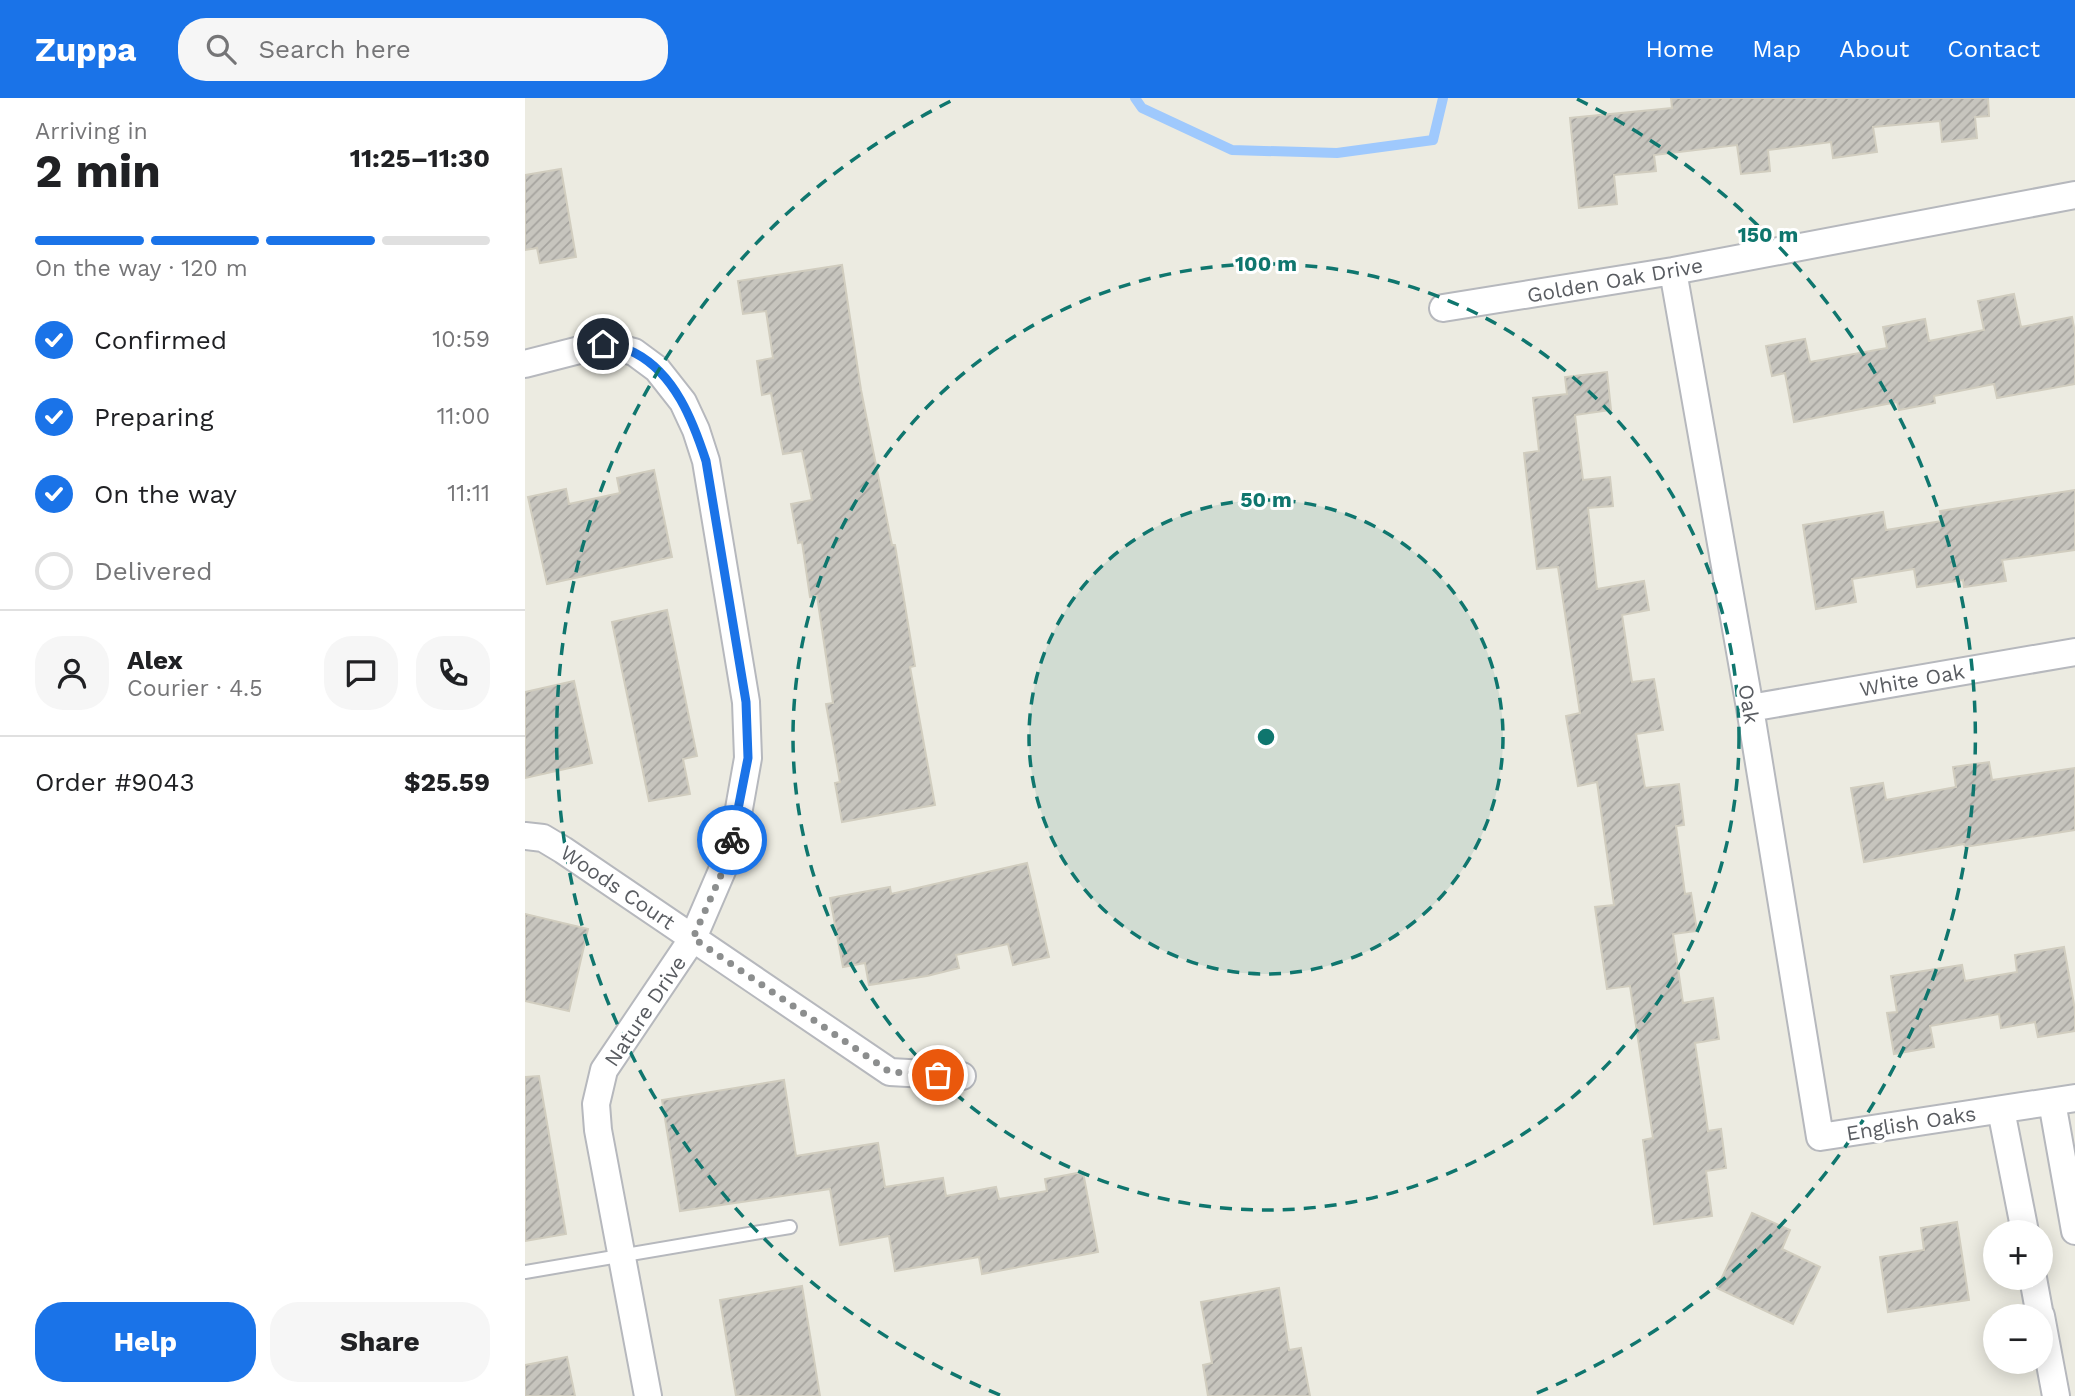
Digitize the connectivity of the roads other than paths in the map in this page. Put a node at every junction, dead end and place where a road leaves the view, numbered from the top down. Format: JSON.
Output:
{"nodes":[{"id":1,"x":2075,"y":195,"type":"edge"},
{"id":2,"x":1673,"y":271,"type":"junction"},
{"id":3,"x":1443,"y":308,"type":"dead end"},
{"id":4,"x":525,"y":364,"type":"edge"},
{"id":5,"x":2075,"y":652,"type":"edge"},
{"id":6,"x":1750,"y":708,"type":"junction"},
{"id":7,"x":525,"y":836,"type":"edge"},
{"id":8,"x":693,"y":938,"type":"junction"},
{"id":9,"x":962,"y":1076,"type":"dead end"},
{"id":10,"x":2064,"y":1100,"type":"edge"},
{"id":11,"x":2001,"y":1110,"type":"junction"},
{"id":12,"x":1820,"y":1137,"type":"joint"},
{"id":13,"x":2023,"y":1220,"type":"edge"},
{"id":14,"x":790,"y":1227,"type":"dead end"},
{"id":15,"x":2075,"y":1231,"type":"edge"},
{"id":16,"x":621,"y":1256,"type":"junction"},
{"id":17,"x":525,"y":1272,"type":"edge"},
{"id":18,"x":2052,"y":1374,"type":"edge"},
{"id":19,"x":648,"y":1396,"type":"edge"},
{"id":20,"x":2056,"y":1396,"type":"edge"}],
"edges":[{"from":1,"to":2,"type":"street","name":"Golden Oak Drive"},
{"from":2,"to":3,"type":"street","name":"Golden Oak Drive"},
{"from":2,"to":6,"type":"street","name":"Oak"},
{"from":4,"to":8,"type":"street","name":"Nature Drive"},
{"from":5,"to":6,"type":"street","name":"White Oak"},
{"from":6,"to":12,"type":"street","name":"Oak"},
{"from":7,"to":8,"type":"street","name":"Woods Court"},
{"from":8,"to":9,"type":"street","name":"Woods Court"},
{"from":8,"to":16,"type":"street","name":"Nature Drive"},
{"from":10,"to":11,"type":"street","name":"English Oaks"},
{"from":10,"to":15,"type":"street","name":"English Oaks"},
{"from":11,"to":12,"type":"street","name":"English Oaks"},
{"from":11,"to":13,"type":"street","name":"English Oaks"},
{"from":14,"to":16,"type":"lane"},
{"from":16,"to":17,"type":"lane"},
{"from":16,"to":19,"type":"street","name":"Nature Drive"},
{"from":18,"to":20,"type":"street"}]}
